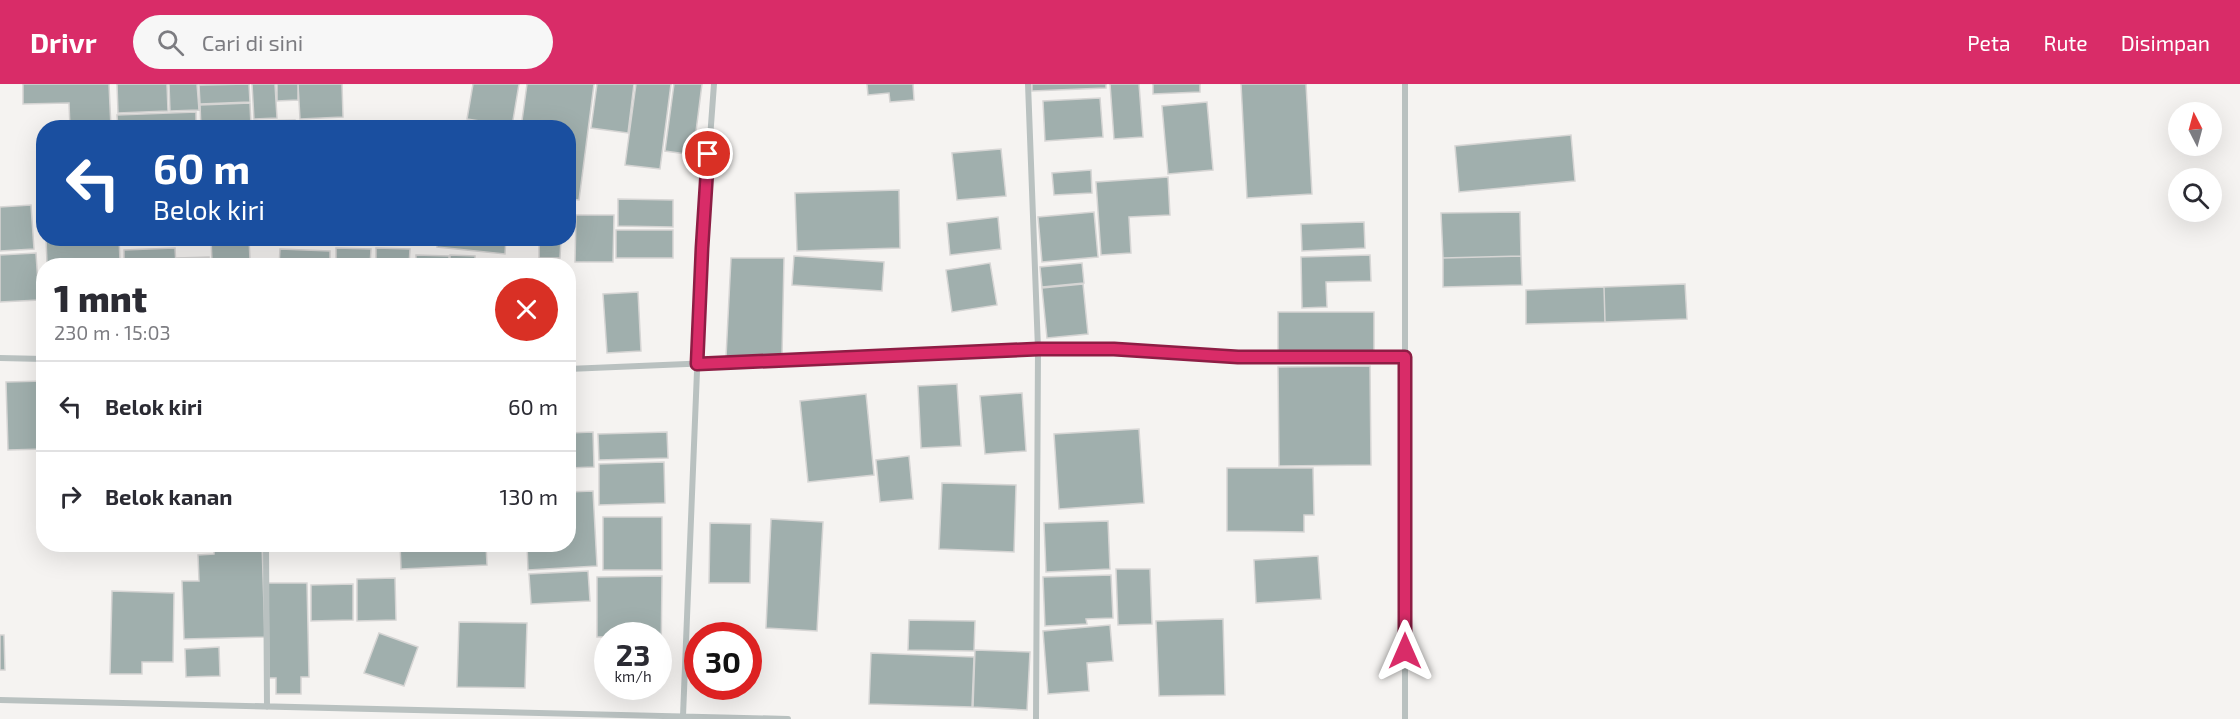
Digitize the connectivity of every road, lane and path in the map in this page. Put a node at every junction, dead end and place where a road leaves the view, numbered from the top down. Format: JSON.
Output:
{"nodes":[{"id":1,"x":714,"y":84,"type":"edge"},
{"id":2,"x":1028,"y":84,"type":"edge"},
{"id":3,"x":1405,"y":84,"type":"edge"},
{"id":4,"x":1038,"y":349,"type":"junction"},
{"id":5,"x":1405,"y":357,"type":"junction"},
{"id":6,"x":0,"y":358,"type":"edge"},
{"id":7,"x":36,"y":359,"type":"edge"},
{"id":8,"x":697,"y":364,"type":"junction"},
{"id":9,"x":576,"y":369,"type":"edge"},
{"id":10,"x":266,"y":552,"type":"edge"},
{"id":11,"x":0,"y":700,"type":"edge"},
{"id":12,"x":267,"y":706,"type":"junction"},
{"id":13,"x":683,"y":717,"type":"junction"},
{"id":14,"x":788,"y":719,"type":"edge"},
{"id":15,"x":1036,"y":719,"type":"edge"},
{"id":16,"x":1405,"y":719,"type":"edge"}],
"edges":[{"from":1,"to":8,"type":"street"},
{"from":2,"to":4,"type":"street"},
{"from":3,"to":5,"type":"street"},
{"from":4,"to":5,"type":"street"},
{"from":4,"to":8,"type":"street"},
{"from":4,"to":15,"type":"street"},
{"from":5,"to":16,"type":"street"},
{"from":6,"to":7,"type":"street"},
{"from":8,"to":9,"type":"street"},
{"from":8,"to":13,"type":"street"},
{"from":10,"to":12,"type":"street"},
{"from":11,"to":12,"type":"street"},
{"from":12,"to":13,"type":"street"},
{"from":13,"to":14,"type":"street"}]}
